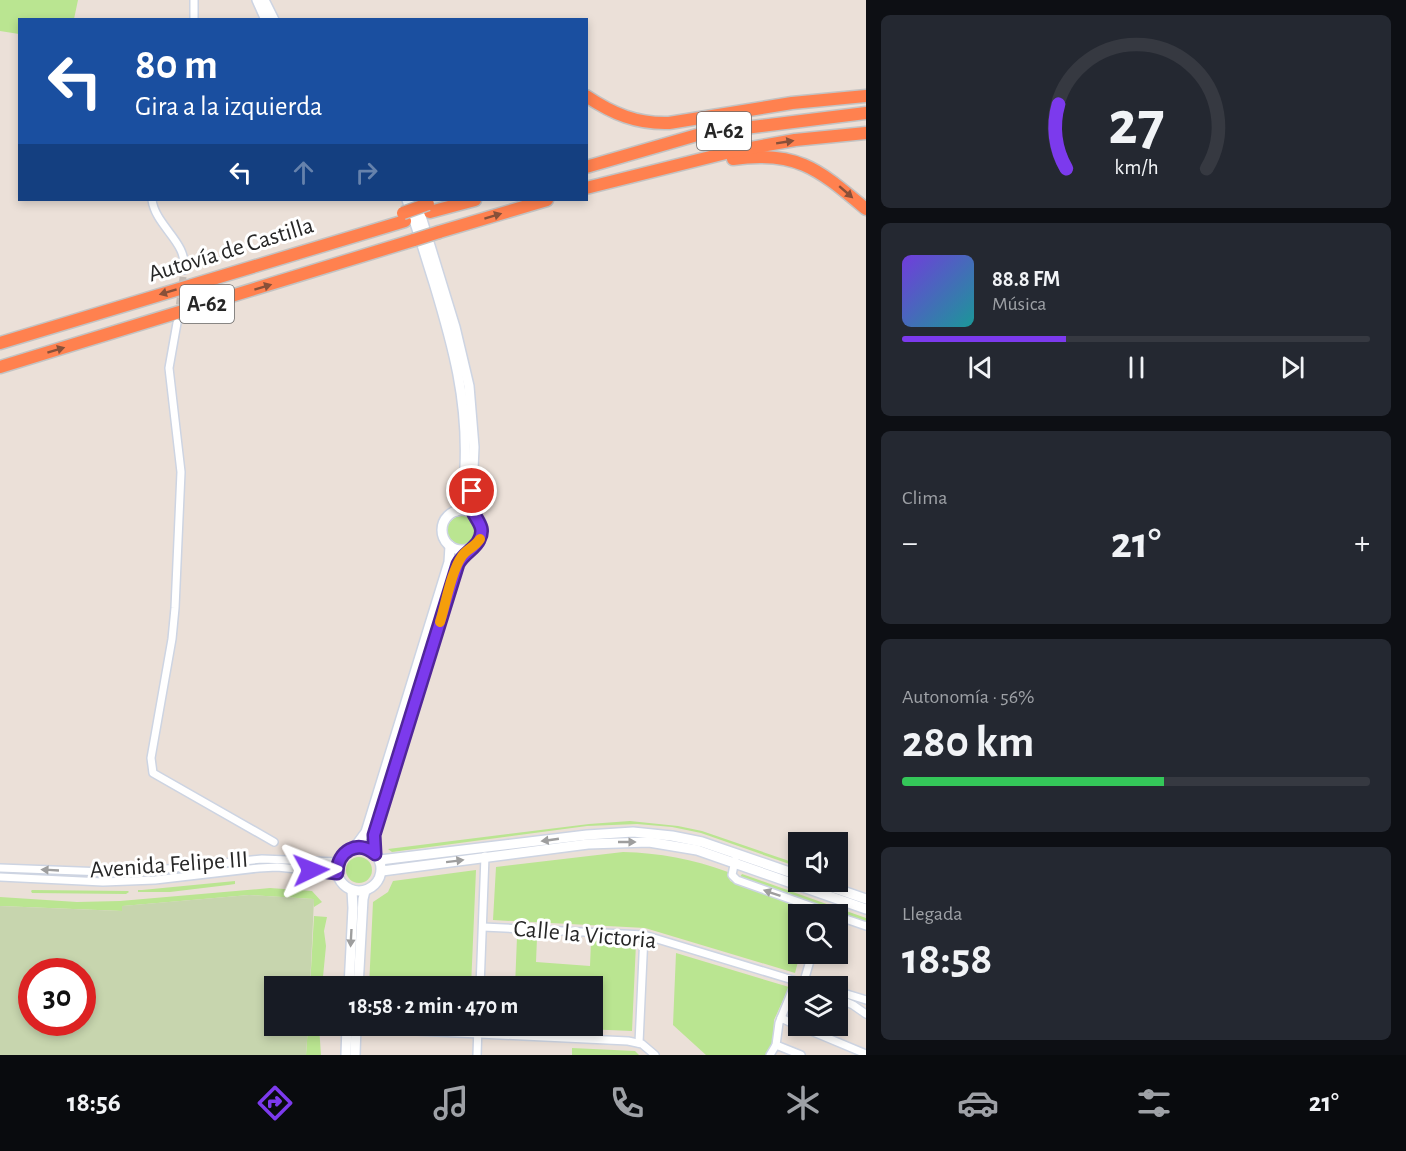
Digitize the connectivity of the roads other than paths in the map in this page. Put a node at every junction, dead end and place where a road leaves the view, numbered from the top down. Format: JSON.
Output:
{"nodes":[{"id":1,"x":194,"y":0,"type":"edge"},
{"id":2,"x":257,"y":0,"type":"edge"},
{"id":3,"x":264,"y":0,"type":"edge"},
{"id":4,"x":194,"y":18,"type":"edge"},
{"id":5,"x":265,"y":18,"type":"edge"},
{"id":6,"x":273,"y":18,"type":"edge"},
{"id":7,"x":866,"y":96,"type":"edge"},
{"id":8,"x":588,"y":97,"type":"edge"},
{"id":9,"x":866,"y":113,"type":"edge"},
{"id":10,"x":866,"y":133,"type":"edge"},
{"id":11,"x":588,"y":158,"type":"edge"},
{"id":12,"x":588,"y":166,"type":"edge"},
{"id":13,"x":605,"y":182,"type":"junction"},
{"id":14,"x":588,"y":187,"type":"edge"},
{"id":15,"x":152,"y":201,"type":"edge"},
{"id":16,"x":407,"y":201,"type":"edge"},
{"id":17,"x":416,"y":201,"type":"edge"},
{"id":18,"x":467,"y":201,"type":"edge"},
{"id":19,"x":544,"y":201,"type":"edge"},
{"id":20,"x":433,"y":205,"type":"edge"},
{"id":21,"x":866,"y":209,"type":"edge"},
{"id":22,"x":184,"y":270,"type":"tunnel mouth"},
{"id":23,"x":177,"y":323,"type":"tunnel mouth"},
{"id":24,"x":0,"y":343,"type":"edge"},
{"id":25,"x":0,"y":367,"type":"edge"},
{"id":26,"x":457,"y":511,"type":"junction"},
{"id":27,"x":474,"y":514,"type":"junction"},
{"id":28,"x":450,"y":546,"type":"junction"},
{"id":29,"x":470,"y":549,"type":"junction"},
{"id":30,"x":274,"y":842,"type":"dead end"},
{"id":31,"x":356,"y":847,"type":"junction"},
{"id":32,"x":480,"y":849,"type":"junction"},
{"id":33,"x":731,"y":852,"type":"junction"},
{"id":34,"x":377,"y":857,"type":"junction"},
{"id":35,"x":486,"y":858,"type":"junction"},
{"id":36,"x":338,"y":862,"type":"junction"},
{"id":37,"x":735,"y":863,"type":"junction"},
{"id":38,"x":0,"y":868,"type":"edge"},
{"id":39,"x":382,"y":871,"type":"junction"},
{"id":40,"x":788,"y":872,"type":"edge"},
{"id":41,"x":337,"y":873,"type":"junction"},
{"id":42,"x":0,"y":877,"type":"edge"},
{"id":43,"x":352,"y":890,"type":"junction"},
{"id":44,"x":365,"y":891,"type":"junction"},
{"id":45,"x":846,"y":892,"type":"edge"},
{"id":46,"x":866,"y":899,"type":"edge"},
{"id":47,"x":801,"y":904,"type":"edge"},
{"id":48,"x":866,"y":909,"type":"edge"},
{"id":49,"x":848,"y":919,"type":"edge"},
{"id":50,"x":866,"y":926,"type":"edge"},
{"id":51,"x":483,"y":927,"type":"junction"},
{"id":52,"x":644,"y":935,"type":"junction"},
{"id":53,"x":350,"y":976,"type":"edge"},
{"id":54,"x":359,"y":976,"type":"edge"},
{"id":55,"x":481,"y":976,"type":"edge"},
{"id":56,"x":788,"y":977,"type":"edge"},
{"id":57,"x":848,"y":994,"type":"edge"},
{"id":58,"x":866,"y":1000,"type":"edge"},
{"id":59,"x":848,"y":1003,"type":"edge"},
{"id":60,"x":788,"y":1004,"type":"edge"},
{"id":61,"x":866,"y":1014,"type":"edge"},
{"id":62,"x":781,"y":1018,"type":"junction"},
{"id":63,"x":788,"y":1021,"type":"edge"},
{"id":64,"x":350,"y":1036,"type":"edge"},
{"id":65,"x":353,"y":1036,"type":"edge"},
{"id":66,"x":478,"y":1036,"type":"edge"},
{"id":67,"x":560,"y":1036,"type":"edge"},
{"id":68,"x":823,"y":1036,"type":"edge"},
{"id":69,"x":639,"y":1043,"type":"junction"},
{"id":70,"x":776,"y":1045,"type":"junction"},
{"id":71,"x":866,"y":1054,"type":"edge"},
{"id":72,"x":346,"y":1055,"type":"edge"},
{"id":73,"x":355,"y":1055,"type":"edge"},
{"id":74,"x":477,"y":1055,"type":"edge"},
{"id":75,"x":655,"y":1055,"type":"edge"},
{"id":76,"x":770,"y":1055,"type":"edge"},
{"id":77,"x":801,"y":1055,"type":"edge"}],
"edges":[{"from":1,"to":4,"type":"street"},
{"from":2,"to":5,"type":"main road"},
{"from":3,"to":6,"type":"main road"},
{"from":7,"to":8,"type":"highway"},
{"from":9,"to":11,"type":"highway"},
{"from":9,"to":12,"type":"highway","number":"A-62"},
{"from":13,"to":10,"type":"highway","number":"A-62","one_way":true},
{"from":13,"to":14,"type":"highway","number":"A-62"},
{"from":13,"to":21,"type":"highway","one_way":true},
{"from":15,"to":22,"type":"street"},
{"from":16,"to":26,"type":"main road"},
{"from":17,"to":27,"type":"main road"},
{"from":18,"to":20,"type":"highway","name":"Autovía de Castilla","number":"A-62"},
{"from":25,"to":19,"type":"highway","name":"Autovía de Castilla","number":"A-62","one_way":true,"bridge":true},
{"from":20,"to":24,"type":"highway","name":"Autovía de Castilla","number":"A-62","one_way":true},
{"from":23,"to":30,"type":"street"},
{"from":26,"to":27,"type":"main road"},
{"from":26,"to":28,"type":"main road"},
{"from":27,"to":29,"type":"main road"},
{"from":28,"to":29,"type":"main road"},
{"from":28,"to":31,"type":"main road"},
{"from":29,"to":34,"type":"main road"},
{"from":31,"to":34,"type":"main road"},
{"from":31,"to":36,"type":"main road"},
{"from":33,"to":32,"type":"main road","one_way":true},
{"from":32,"to":34,"type":"main road"},
{"from":32,"to":35,"type":"street"},
{"from":33,"to":37,"type":"street"},
{"from":33,"to":40,"type":"main road"},
{"from":34,"to":39,"type":"main road"},
{"from":35,"to":37,"type":"main road","one_way":true},
{"from":39,"to":35,"type":"main road","one_way":true},
{"from":35,"to":51,"type":"street"},
{"from":36,"to":38,"type":"street","name":"Avenida Felipe III","one_way":true},
{"from":36,"to":41,"type":"main road"},
{"from":47,"to":37,"type":"street","one_way":true},
{"from":37,"to":48,"type":"main road"},
{"from":39,"to":44,"type":"main road"},
{"from":41,"to":42,"type":"street","name":"Avenida Felipe III"},
{"from":41,"to":43,"type":"main road"},
{"from":43,"to":44,"type":"main road"},
{"from":43,"to":53,"type":"main road","one_way":true},
{"from":44,"to":54,"type":"main road"},
{"from":45,"to":46,"type":"main road"},
{"from":49,"to":50,"type":"street"},
{"from":51,"to":52,"type":"street","name":"Calle la Victoria"},
{"from":51,"to":55,"type":"street"},
{"from":52,"to":56,"type":"street","name":"Calle la Victoria"},
{"from":52,"to":69,"type":"street"},
{"from":57,"to":58,"type":"street"},
{"from":59,"to":61,"type":"street"},
{"from":60,"to":62,"type":"street"},
{"from":62,"to":63,"type":"street"},
{"from":62,"to":70,"type":"street"},
{"from":64,"to":72,"type":"main road"},
{"from":65,"to":73,"type":"main road"},
{"from":66,"to":74,"type":"street"},
{"from":67,"to":69,"type":"street"},
{"from":68,"to":71,"type":"street"},
{"from":69,"to":75,"type":"street"},
{"from":70,"to":76,"type":"street"},
{"from":70,"to":77,"type":"street"}]}
